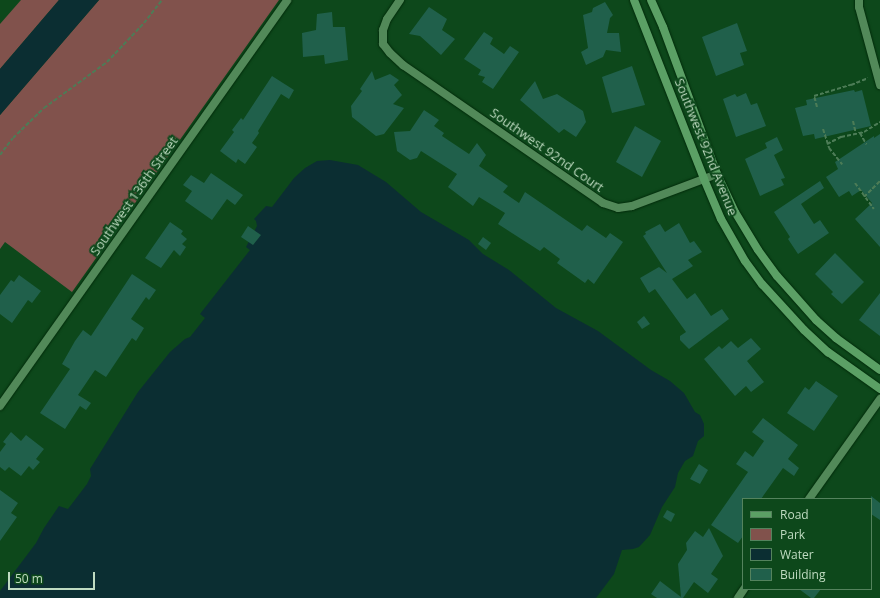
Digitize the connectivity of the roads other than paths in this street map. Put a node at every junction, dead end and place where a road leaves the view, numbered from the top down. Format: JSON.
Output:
{"nodes":[{"id":1,"x":287,"y":0,"type":"edge"},
{"id":2,"x":400,"y":0,"type":"edge"},
{"id":3,"x":634,"y":0,"type":"edge"},
{"id":4,"x":651,"y":0,"type":"edge"},
{"id":5,"x":859,"y":0,"type":"edge"},
{"id":6,"x":880,"y":85,"type":"edge"},
{"id":7,"x":717,"y":174,"type":"junction"},
{"id":8,"x":704,"y":179,"type":"junction"},
{"id":9,"x":880,"y":370,"type":"edge"},
{"id":10,"x":880,"y":389,"type":"edge"},
{"id":11,"x":880,"y":399,"type":"edge"},
{"id":12,"x":0,"y":406,"type":"edge"},
{"id":13,"x":810,"y":498,"type":"edge"}],
"edges":[{"from":1,"to":12,"type":"street","name":"Southwest 136th Street"},
{"from":2,"to":8,"type":"street","name":"Southwest 92nd Court"},
{"from":3,"to":8,"type":"street","name":"Southwest 92nd Avenue"},
{"from":4,"to":7,"type":"street","name":"Southwest 92nd Avenue"},
{"from":5,"to":6,"type":"street"},
{"from":7,"to":8,"type":"street","name":"Southwest 92nd Court"},
{"from":7,"to":9,"type":"street","name":"Southwest 92nd Avenue"},
{"from":8,"to":10,"type":"street","name":"Southwest 92nd Avenue"},
{"from":11,"to":13,"type":"street"}]}
